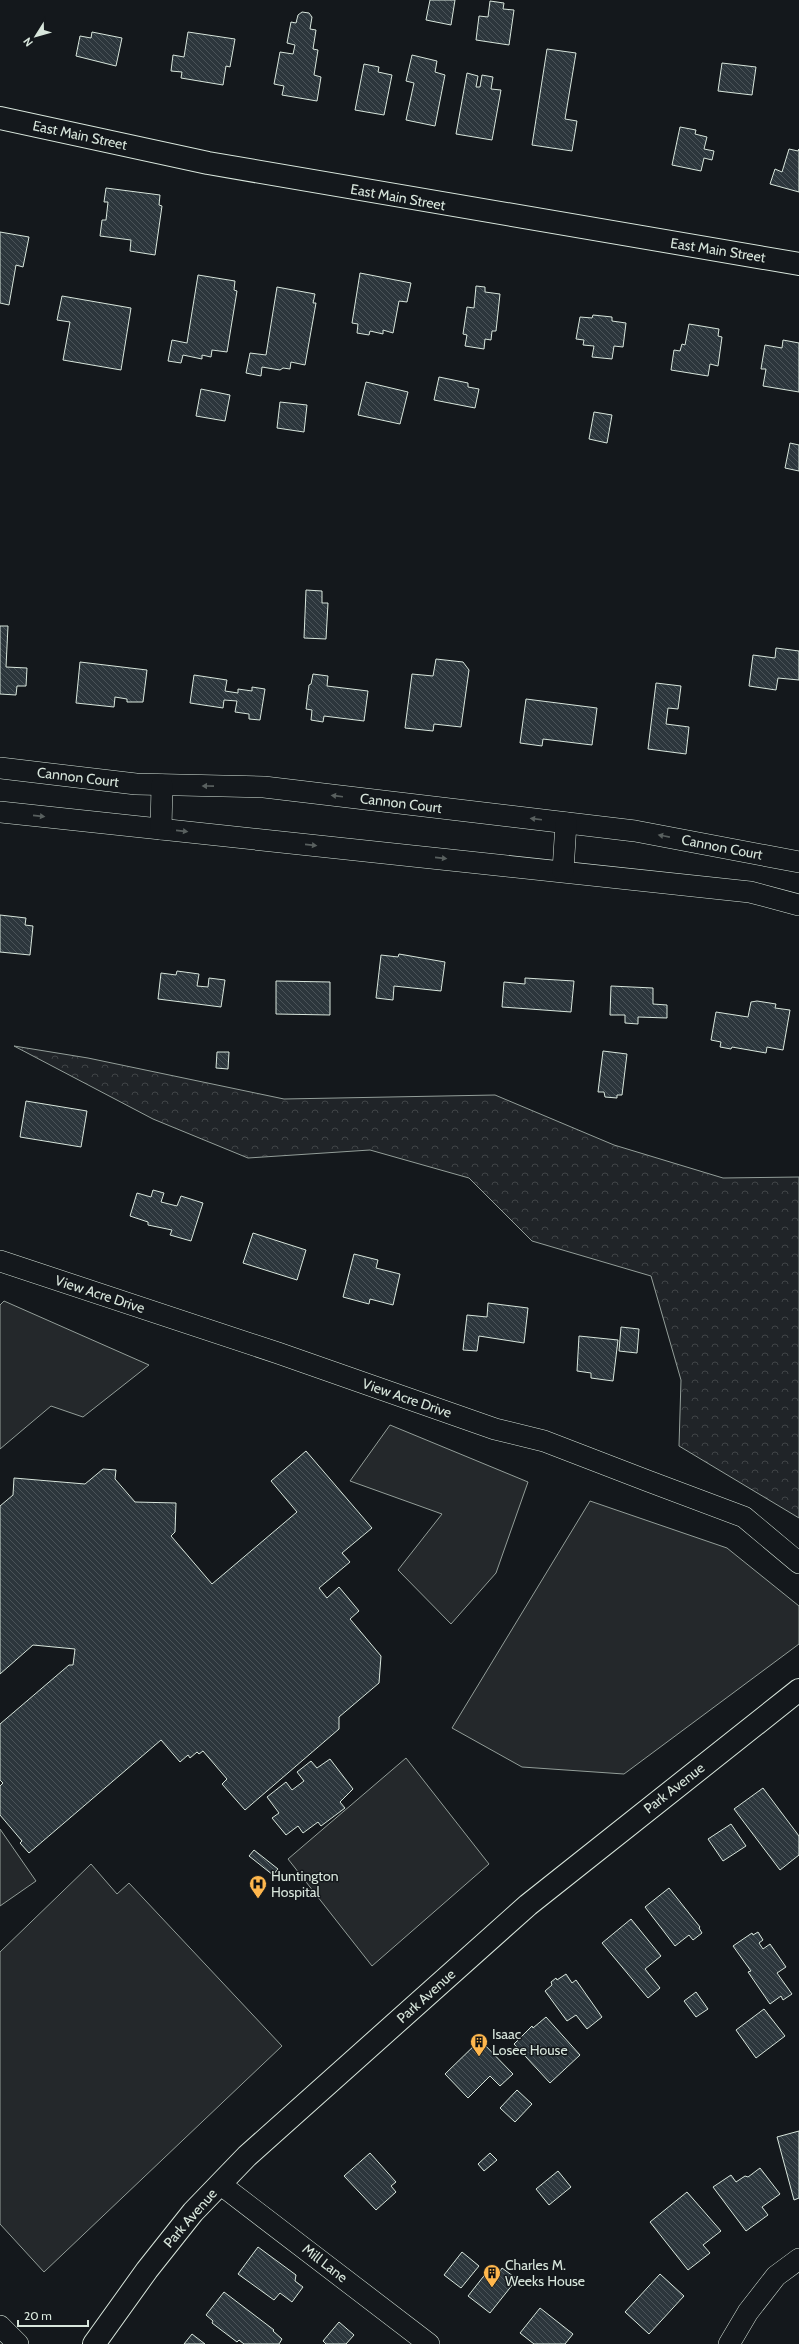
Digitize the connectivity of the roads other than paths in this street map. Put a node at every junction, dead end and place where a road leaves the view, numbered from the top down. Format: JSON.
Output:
{"nodes":[{"id":1,"x":0,"y":118,"type":"edge"},
{"id":2,"x":799,"y":264,"type":"edge"},
{"id":3,"x":0,"y":768,"type":"edge"},
{"id":4,"x":162,"y":785,"type":"junction"},
{"id":5,"x":0,"y":812,"type":"edge"},
{"id":6,"x":566,"y":823,"type":"junction"},
{"id":7,"x":161,"y":829,"type":"junction"},
{"id":8,"x":799,"y":862,"type":"edge"},
{"id":9,"x":563,"y":871,"type":"junction"},
{"id":10,"x":799,"y":905,"type":"edge"},
{"id":11,"x":0,"y":1260,"type":"edge"},
{"id":12,"x":799,"y":1563,"type":"edge"},
{"id":13,"x":799,"y":1690,"type":"edge"},
{"id":14,"x":220,"y":2184,"type":"junction"},
{"id":15,"x":799,"y":2259,"type":"edge"},
{"id":16,"x":0,"y":2326,"type":"edge"},
{"id":17,"x":18,"y":2344,"type":"edge"},
{"id":18,"x":94,"y":2344,"type":"edge"},
{"id":19,"x":429,"y":2344,"type":"edge"},
{"id":20,"x":729,"y":2344,"type":"edge"}],
"edges":[{"from":1,"to":2,"type":"main road","name":"East Main Street"},
{"from":3,"to":4,"type":"street","name":"Cannon Court"},
{"from":6,"to":4,"type":"street","name":"Cannon Court","one_way":true},
{"from":4,"to":7,"type":"street"},
{"from":5,"to":7,"type":"street","one_way":true},
{"from":8,"to":6,"type":"street","name":"Cannon Court","one_way":true},
{"from":6,"to":9,"type":"street"},
{"from":7,"to":9,"type":"street","one_way":true},
{"from":9,"to":10,"type":"street"},
{"from":11,"to":12,"type":"street","name":"View Acre Drive"},
{"from":13,"to":14,"type":"main road","name":"Park Avenue"},
{"from":14,"to":18,"type":"main road","name":"Park Avenue"},
{"from":14,"to":19,"type":"street","name":"Mill Lane"},
{"from":15,"to":20,"type":"street"},
{"from":16,"to":17,"type":"street"}]}
